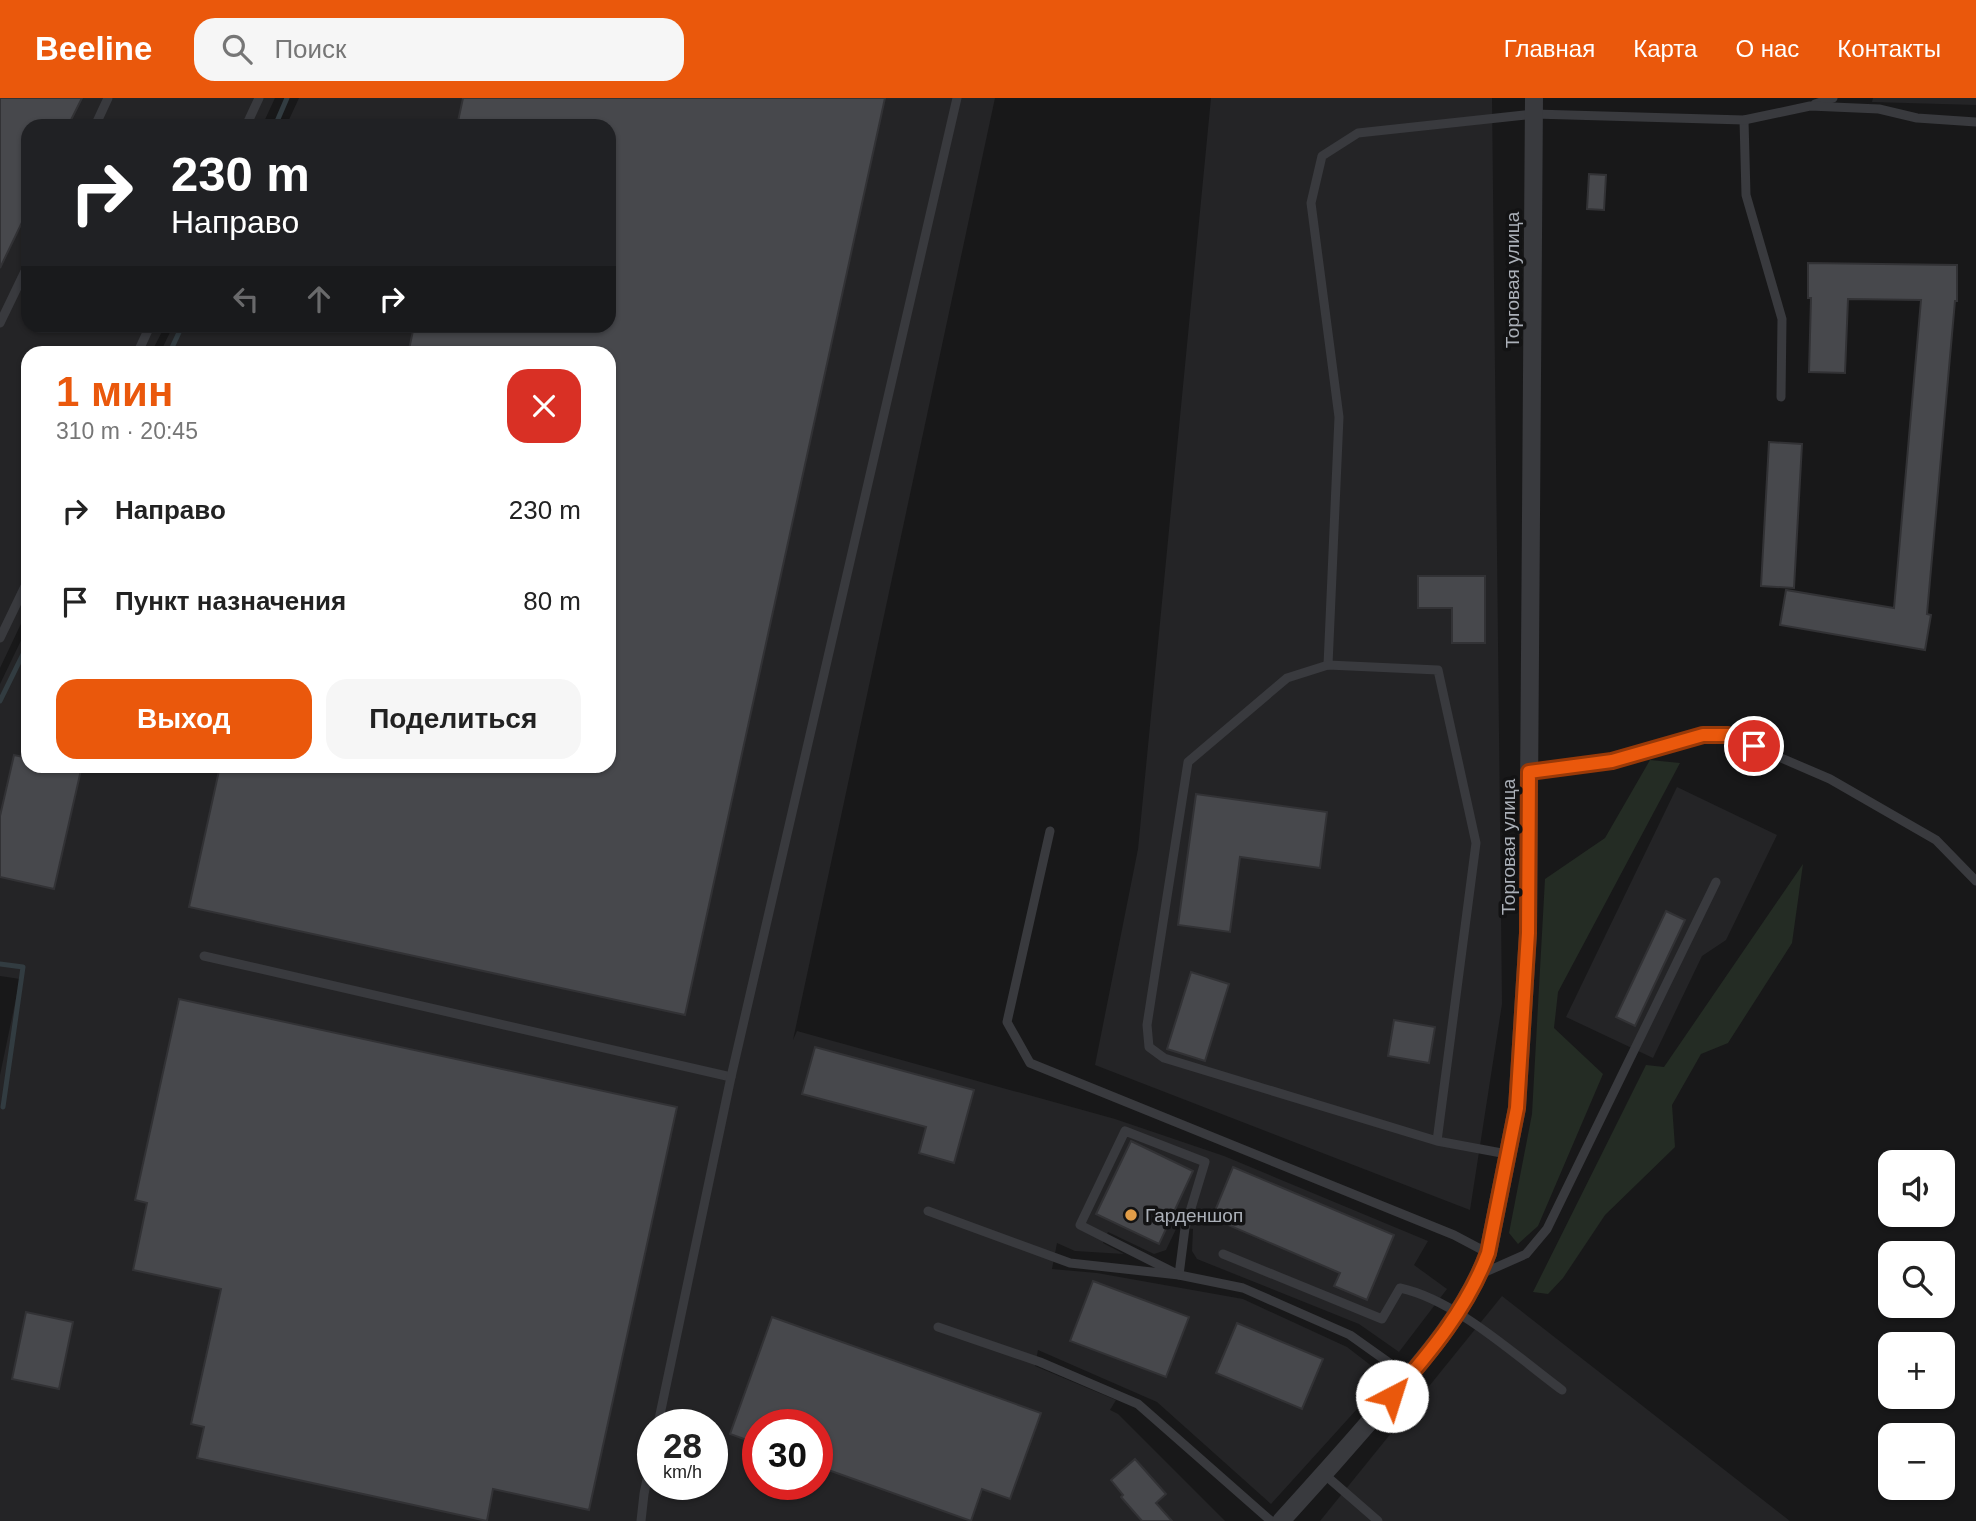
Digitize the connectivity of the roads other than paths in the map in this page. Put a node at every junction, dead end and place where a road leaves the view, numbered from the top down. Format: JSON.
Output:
{"nodes":[{"id":1,"x":108,"y":98,"type":"edge"},
{"id":2,"x":259,"y":98,"type":"edge"},
{"id":3,"x":957,"y":98,"type":"edge"},
{"id":4,"x":1833,"y":98,"type":"edge"},
{"id":5,"x":1534,"y":106,"type":"edge"},
{"id":6,"x":1810,"y":106,"type":"junction"},
{"id":7,"x":98,"y":119,"type":"edge"},
{"id":8,"x":249,"y":119,"type":"edge"},
{"id":9,"x":1744,"y":120,"type":"junction"},
{"id":10,"x":1976,"y":122,"type":"edge"},
{"id":11,"x":21,"y":280,"type":"edge"},
{"id":12,"x":0,"y":323,"type":"edge"},
{"id":13,"x":1781,"y":397,"type":"dead end"},
{"id":14,"x":21,"y":594,"type":"edge"},
{"id":15,"x":0,"y":638,"type":"edge"},
{"id":16,"x":1328,"y":665,"type":"junction"},
{"id":17,"x":1529,"y":772,"type":"junction"},
{"id":18,"x":1050,"y":831,"type":"dead end"},
{"id":19,"x":1976,"y":881,"type":"edge"},
{"id":20,"x":1716,"y":882,"type":"dead end"},
{"id":21,"x":204,"y":956,"type":"dead end"},
{"id":22,"x":731,"y":1077,"type":"junction"},
{"id":23,"x":1437,"y":1141,"type":"junction"},
{"id":24,"x":1507,"y":1154,"type":"junction"},
{"id":25,"x":928,"y":1212,"type":"dead end"},
{"id":26,"x":1488,"y":1253,"type":"junction"},
{"id":27,"x":1223,"y":1254,"type":"dead end"},
{"id":28,"x":1179,"y":1275,"type":"junction"},
{"id":29,"x":1479,"y":1275,"type":"junction"},
{"id":30,"x":1458,"y":1313,"type":"junction"},
{"id":31,"x":938,"y":1326,"type":"dead end"},
{"id":32,"x":1409,"y":1377,"type":"junction"},
{"id":33,"x":1562,"y":1390,"type":"dead end"},
{"id":34,"x":661,"y":1409,"type":"edge"},
{"id":35,"x":1325,"y":1474,"type":"junction"},
{"id":36,"x":644,"y":1500,"type":"edge"},
{"id":37,"x":642,"y":1521,"type":"edge"},
{"id":38,"x":1271,"y":1521,"type":"edge"},
{"id":39,"x":1281,"y":1521,"type":"edge"},
{"id":40,"x":1378,"y":1521,"type":"edge"}],
"edges":[{"from":1,"to":7,"type":"lane"},
{"from":2,"to":8,"type":"lane"},
{"from":3,"to":22,"type":"lane"},
{"from":4,"to":6,"type":"lane"},
{"from":5,"to":9,"type":"lane"},
{"from":5,"to":16,"type":"lane"},
{"from":5,"to":17,"type":"street","name":"Торговая улица"},
{"from":6,"to":9,"type":"lane"},
{"from":6,"to":10,"type":"lane"},
{"from":9,"to":13,"type":"lane"},
{"from":11,"to":12,"type":"lane"},
{"from":14,"to":15,"type":"lane"},
{"from":16,"to":23,"type":"lane"},
{"from":16,"to":23,"type":"lane"},
{"from":17,"to":19,"type":"lane"},
{"from":17,"to":24,"type":"street","name":"Торговая улица"},
{"from":18,"to":26,"type":"lane"},
{"from":20,"to":29,"type":"lane"},
{"from":21,"to":22,"type":"lane"},
{"from":22,"to":34,"type":"lane"},
{"from":23,"to":24,"type":"lane"},
{"from":24,"to":26,"type":"street","name":"Торговая улица"},
{"from":25,"to":28,"type":"lane"},
{"from":26,"to":29,"type":"street","name":"Торговая улица"},
{"from":27,"to":30,"type":"lane"},
{"from":28,"to":28,"type":"lane"},
{"from":28,"to":32,"type":"lane"},
{"from":29,"to":30,"type":"street","name":"Торговая улица"},
{"from":30,"to":32,"type":"street","name":"Торговая улица"},
{"from":30,"to":33,"type":"lane"},
{"from":31,"to":38,"type":"lane"},
{"from":32,"to":35,"type":"street","name":"Торговая улица"},
{"from":35,"to":39,"type":"street","name":"Торговая улица"},
{"from":35,"to":40,"type":"lane"},
{"from":36,"to":37,"type":"lane"}]}
